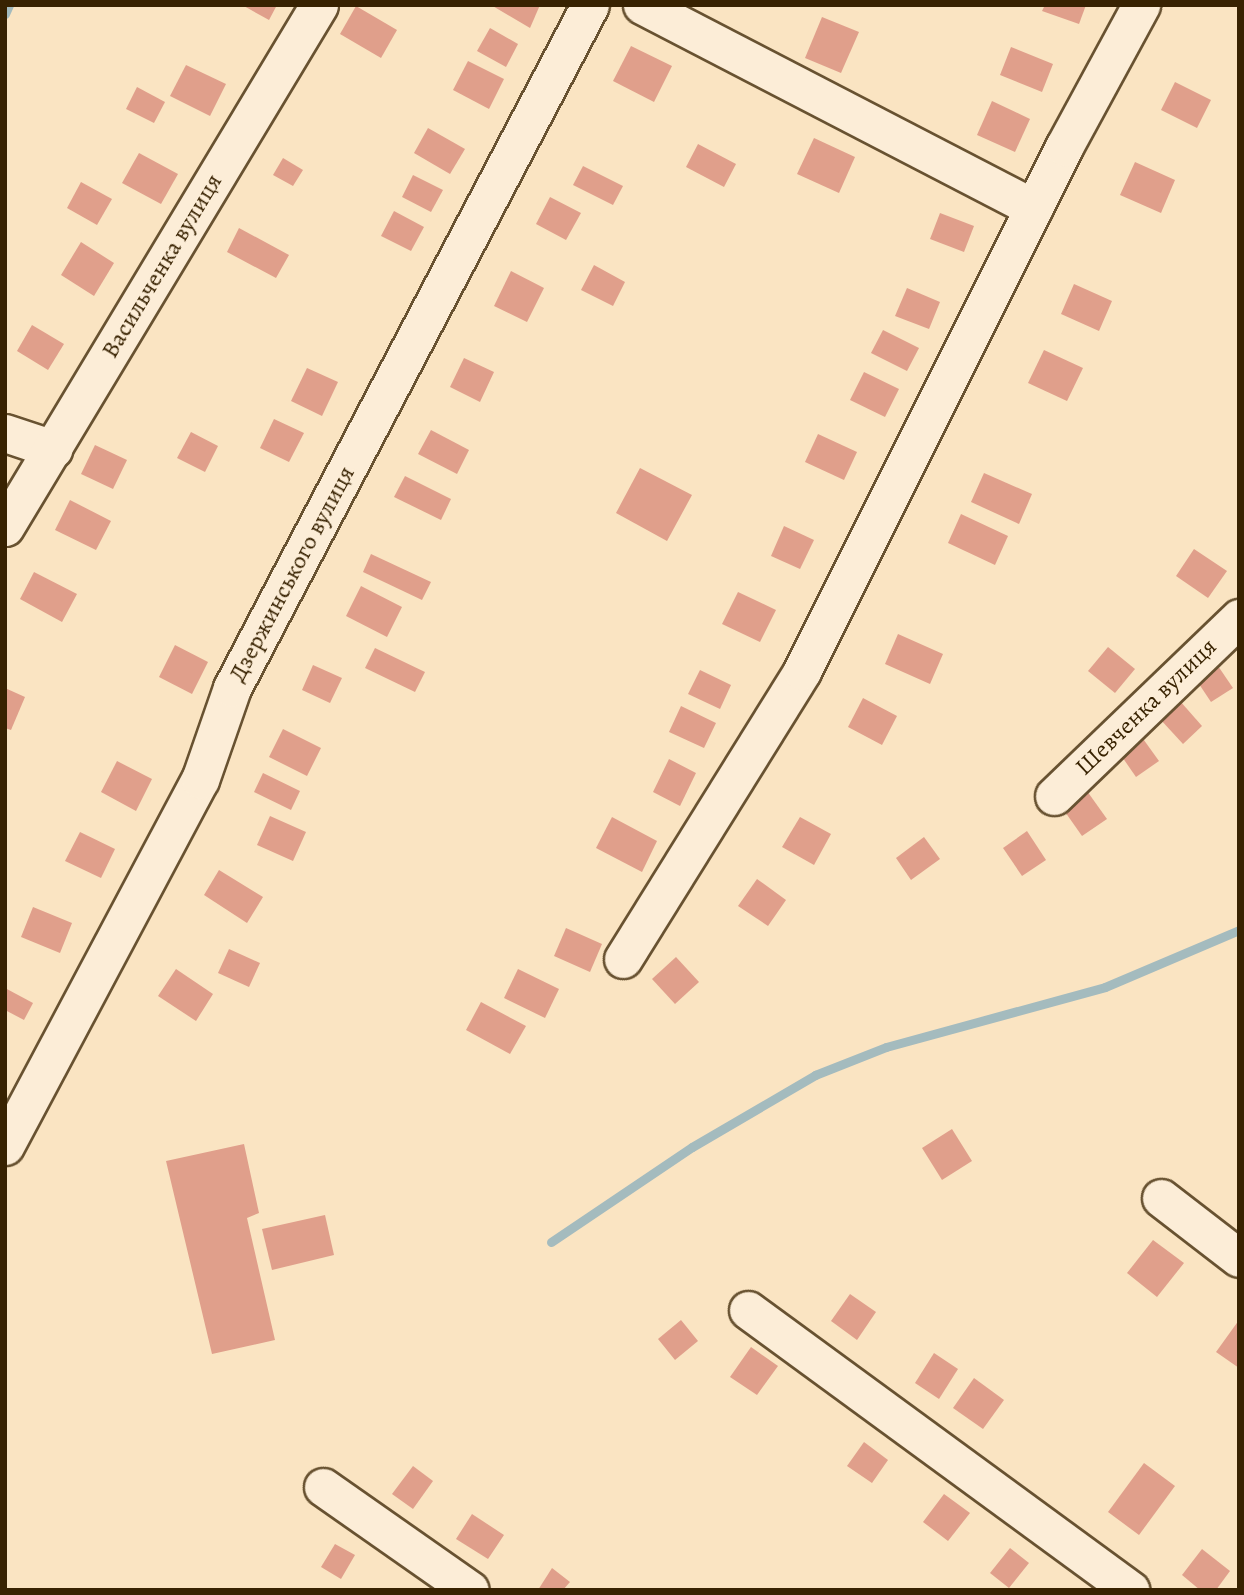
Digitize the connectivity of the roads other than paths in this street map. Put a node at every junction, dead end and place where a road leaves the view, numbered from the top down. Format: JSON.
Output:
{"nodes":[{"id":1,"x":319,"y":5,"type":"edge"},
{"id":2,"x":590,"y":5,"type":"edge"},
{"id":3,"x":642,"y":5,"type":"edge"},
{"id":4,"x":1141,"y":5,"type":"edge"},
{"id":5,"x":1033,"y":208,"type":"junction"},
{"id":6,"x":5,"y":433,"type":"edge"},
{"id":7,"x":52,"y":449,"type":"junction"},
{"id":8,"x":5,"y":527,"type":"edge"},
{"id":9,"x":1239,"y":618,"type":"edge"},
{"id":10,"x":1054,"y":796,"type":"dead end"},
{"id":11,"x":623,"y":959,"type":"dead end"},
{"id":12,"x":5,"y":1146,"type":"edge"},
{"id":13,"x":1161,"y":1198,"type":"dead end"},
{"id":14,"x":1239,"y":1258,"type":"edge"},
{"id":15,"x":748,"y":1310,"type":"dead end"},
{"id":16,"x":323,"y":1487,"type":"dead end"},
{"id":17,"x":470,"y":1590,"type":"edge"},
{"id":18,"x":1130,"y":1590,"type":"edge"}],
"edges":[{"from":1,"to":7,"type":"street","name":"Васильченка вулиця"},
{"from":2,"to":12,"type":"street","name":"Дзержинського вулиця"},
{"from":3,"to":5,"type":"street"},
{"from":4,"to":5,"type":"street"},
{"from":5,"to":11,"type":"street"},
{"from":6,"to":7,"type":"street"},
{"from":7,"to":8,"type":"street","name":"Васильченка вулиця"},
{"from":9,"to":10,"type":"street","name":"Шевченка вулиця"},
{"from":13,"to":14,"type":"street"},
{"from":15,"to":18,"type":"street"},
{"from":16,"to":17,"type":"street"}]}
